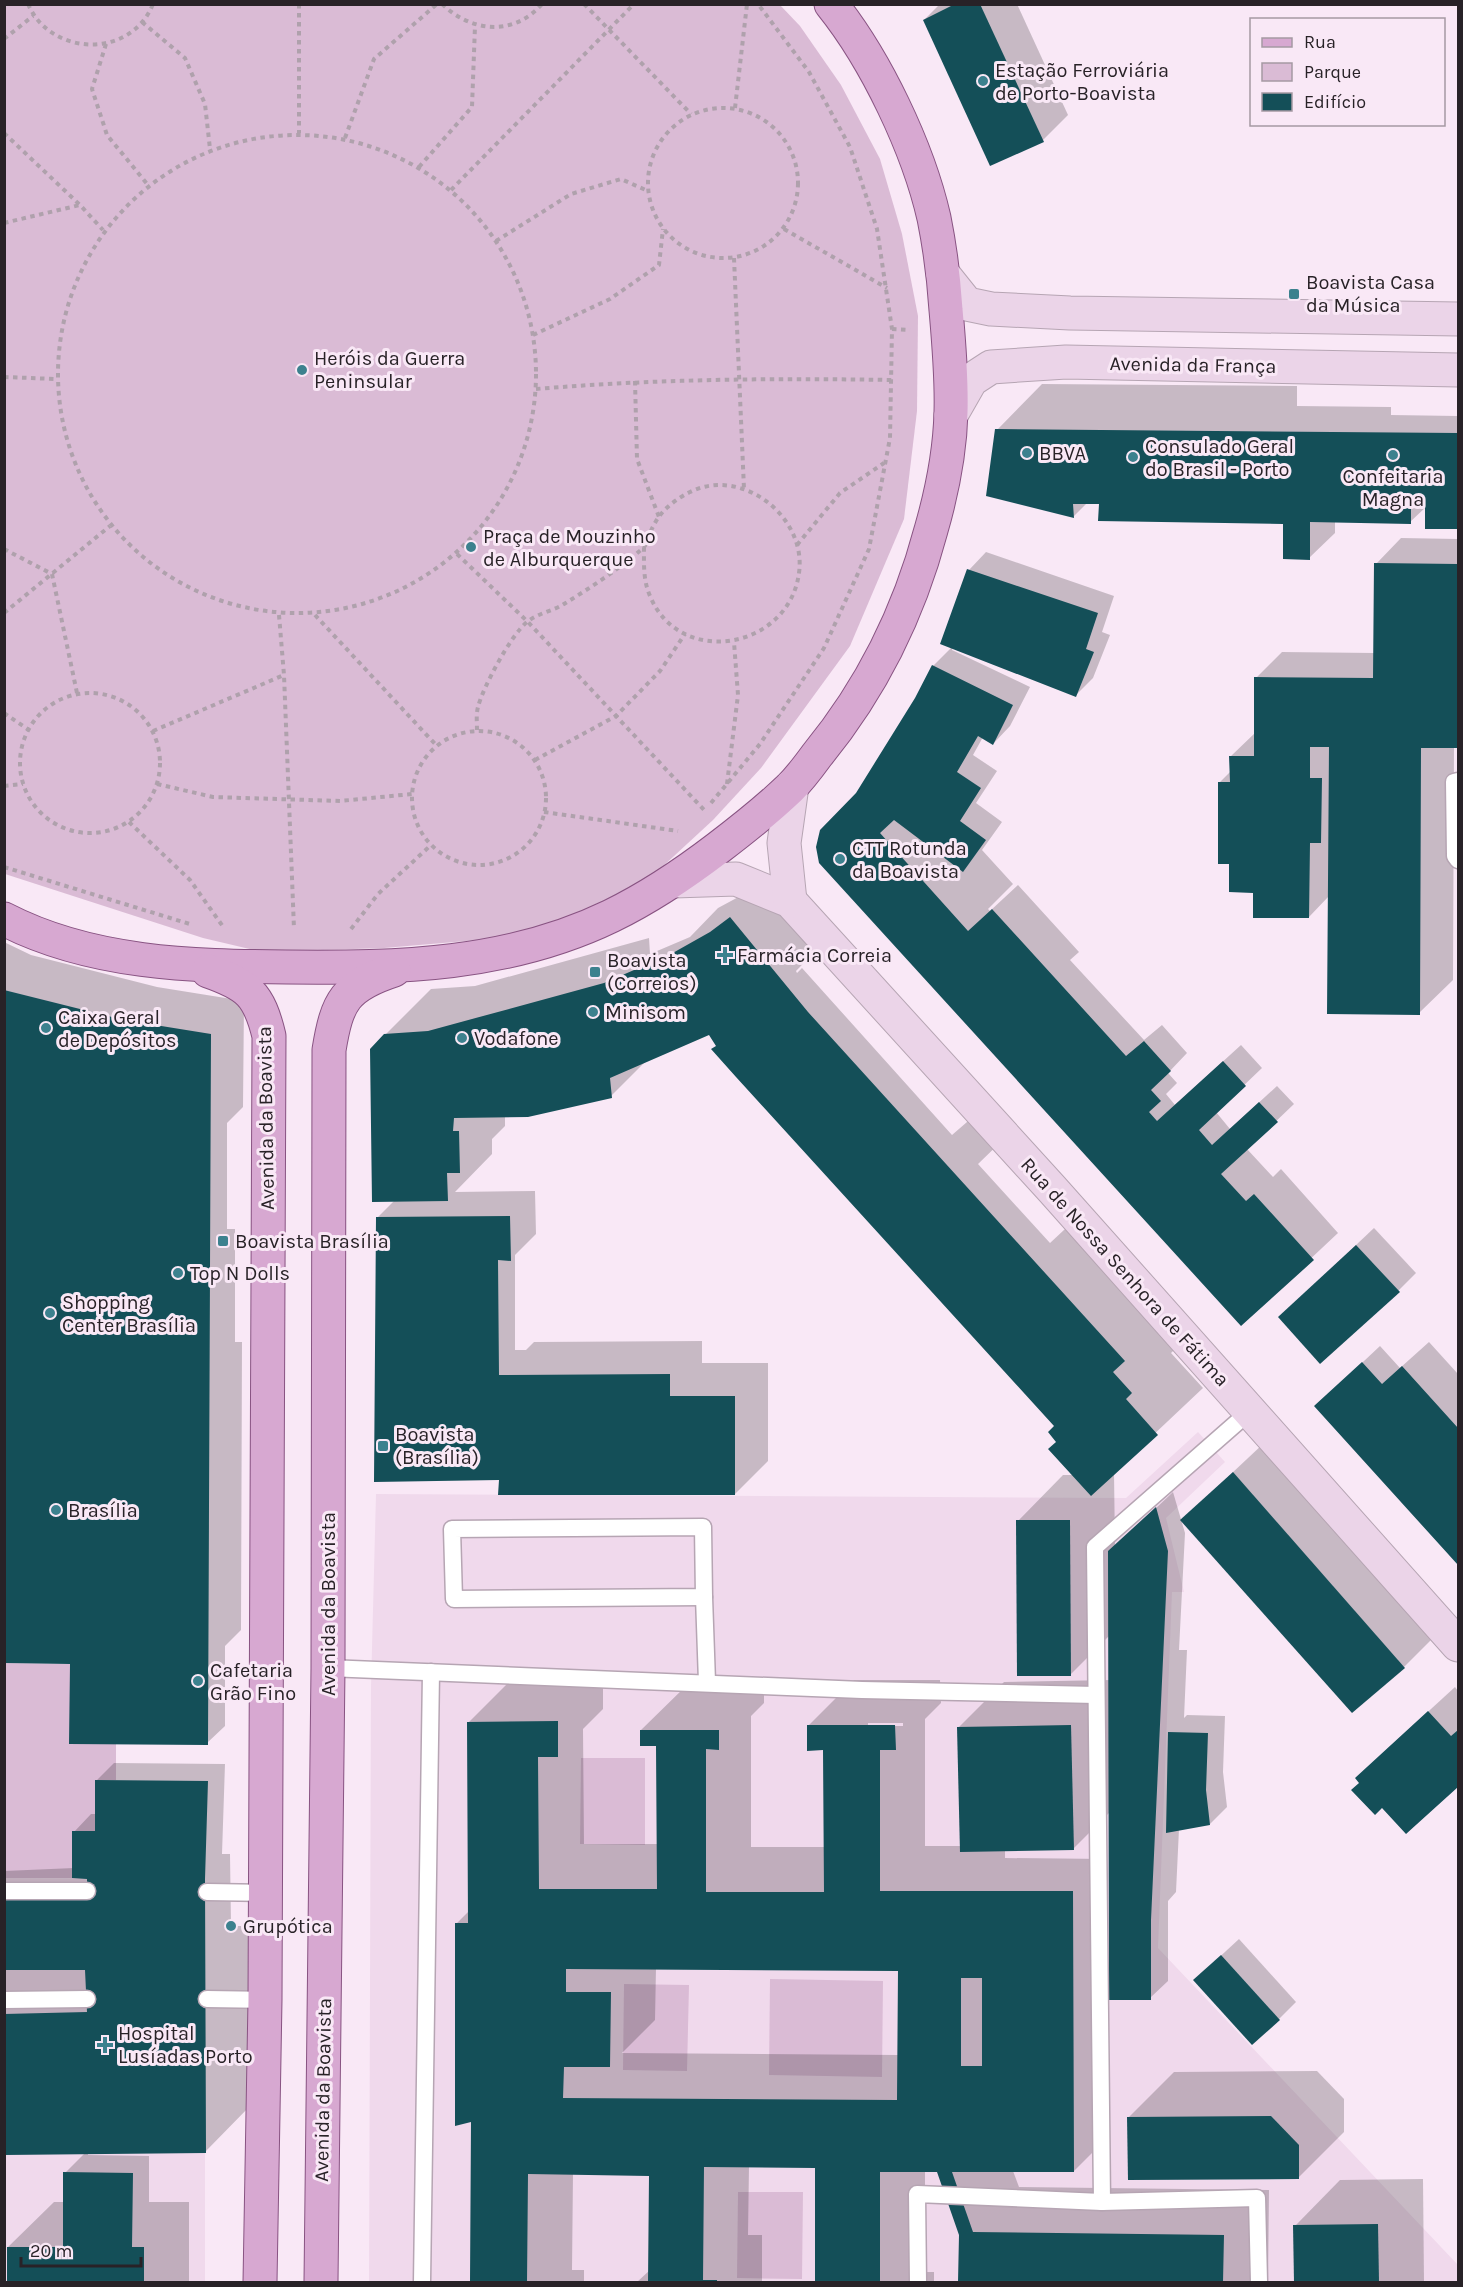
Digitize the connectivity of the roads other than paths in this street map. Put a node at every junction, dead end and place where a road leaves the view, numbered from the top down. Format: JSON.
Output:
{"nodes":[{"id":1,"x":831,"y":4,"type":"edge"},
{"id":2,"x":943,"y":274,"type":"junction"},
{"id":3,"x":1458,"y":319,"type":"edge"},
{"id":4,"x":1458,"y":370,"type":"edge"},
{"id":5,"x":951,"y":415,"type":"junction"},
{"id":6,"x":1458,"y":782,"type":"edge"},
{"id":7,"x":792,"y":786,"type":"junction"},
{"id":8,"x":1458,"y":860,"type":"edge"},
{"id":9,"x":674,"y":881,"type":"junction"},
{"id":10,"x":790,"y":901,"type":"junction"},
{"id":11,"x":4,"y":919,"type":"edge"},
{"id":12,"x":195,"y":966,"type":"junction"},
{"id":13,"x":405,"y":966,"type":"junction"},
{"id":14,"x":1249,"y":1412,"type":"junction"},
{"id":15,"x":704,"y":1597,"type":"junction"},
{"id":16,"x":1458,"y":1644,"type":"edge"},
{"id":17,"x":328,"y":1668,"type":"junction"},
{"id":18,"x":430,"y":1672,"type":"junction"},
{"id":19,"x":707,"y":1682,"type":"junction"},
{"id":20,"x":1096,"y":1695,"type":"junction"},
{"id":21,"x":4,"y":1891,"type":"edge"},
{"id":22,"x":87,"y":1891,"type":"dead end"},
{"id":23,"x":207,"y":1892,"type":"dead end"},
{"id":24,"x":266,"y":1893,"type":"junction"},
{"id":25,"x":87,"y":1999,"type":"dead end"},
{"id":26,"x":207,"y":1999,"type":"dead end"},
{"id":27,"x":4,"y":2000,"type":"edge"},
{"id":28,"x":266,"y":2000,"type":"junction"},
{"id":29,"x":1102,"y":2202,"type":"junction"},
{"id":30,"x":260,"y":2283,"type":"edge"},
{"id":31,"x":321,"y":2283,"type":"edge"},
{"id":32,"x":422,"y":2283,"type":"edge"},
{"id":33,"x":918,"y":2283,"type":"edge"},
{"id":34,"x":1259,"y":2283,"type":"edge"}],
"edges":[{"from":1,"to":2,"type":"main road"},
{"from":2,"to":3,"type":"street"},
{"from":2,"to":5,"type":"main road"},
{"from":4,"to":5,"type":"street","name":"Avenida da França"},
{"from":5,"to":7,"type":"main road"},
{"from":6,"to":8,"type":"lane"},
{"from":7,"to":9,"type":"main road"},
{"from":7,"to":10,"type":"street"},
{"from":9,"to":10,"type":"street","name":"Rua de Nossa Senhora de Fátima"},
{"from":9,"to":13,"type":"main road"},
{"from":10,"to":14,"type":"street","name":"Rua de Nossa Senhora de Fátima"},
{"from":11,"to":12,"type":"main road"},
{"from":12,"to":13,"type":"main road"},
{"from":12,"to":24,"type":"main road","name":"Avenida da Boavista"},
{"from":13,"to":17,"type":"main road","name":"Avenida da Boavista"},
{"from":14,"to":16,"type":"street","name":"Rua de Nossa Senhora de Fátima"},
{"from":14,"to":20,"type":"lane"},
{"from":15,"to":15,"type":"lane"},
{"from":15,"to":19,"type":"lane"},
{"from":17,"to":18,"type":"lane"},
{"from":17,"to":31,"type":"main road","name":"Avenida da Boavista"},
{"from":18,"to":19,"type":"lane"},
{"from":18,"to":32,"type":"lane"},
{"from":19,"to":20,"type":"lane"},
{"from":20,"to":29,"type":"lane"},
{"from":21,"to":22,"type":"lane"},
{"from":23,"to":24,"type":"lane"},
{"from":24,"to":28,"type":"main road","name":"Avenida da Boavista"},
{"from":25,"to":27,"type":"lane"},
{"from":26,"to":28,"type":"lane"},
{"from":28,"to":30,"type":"main road","name":"Avenida da Boavista"},
{"from":29,"to":33,"type":"lane"},
{"from":29,"to":34,"type":"lane"}]}
